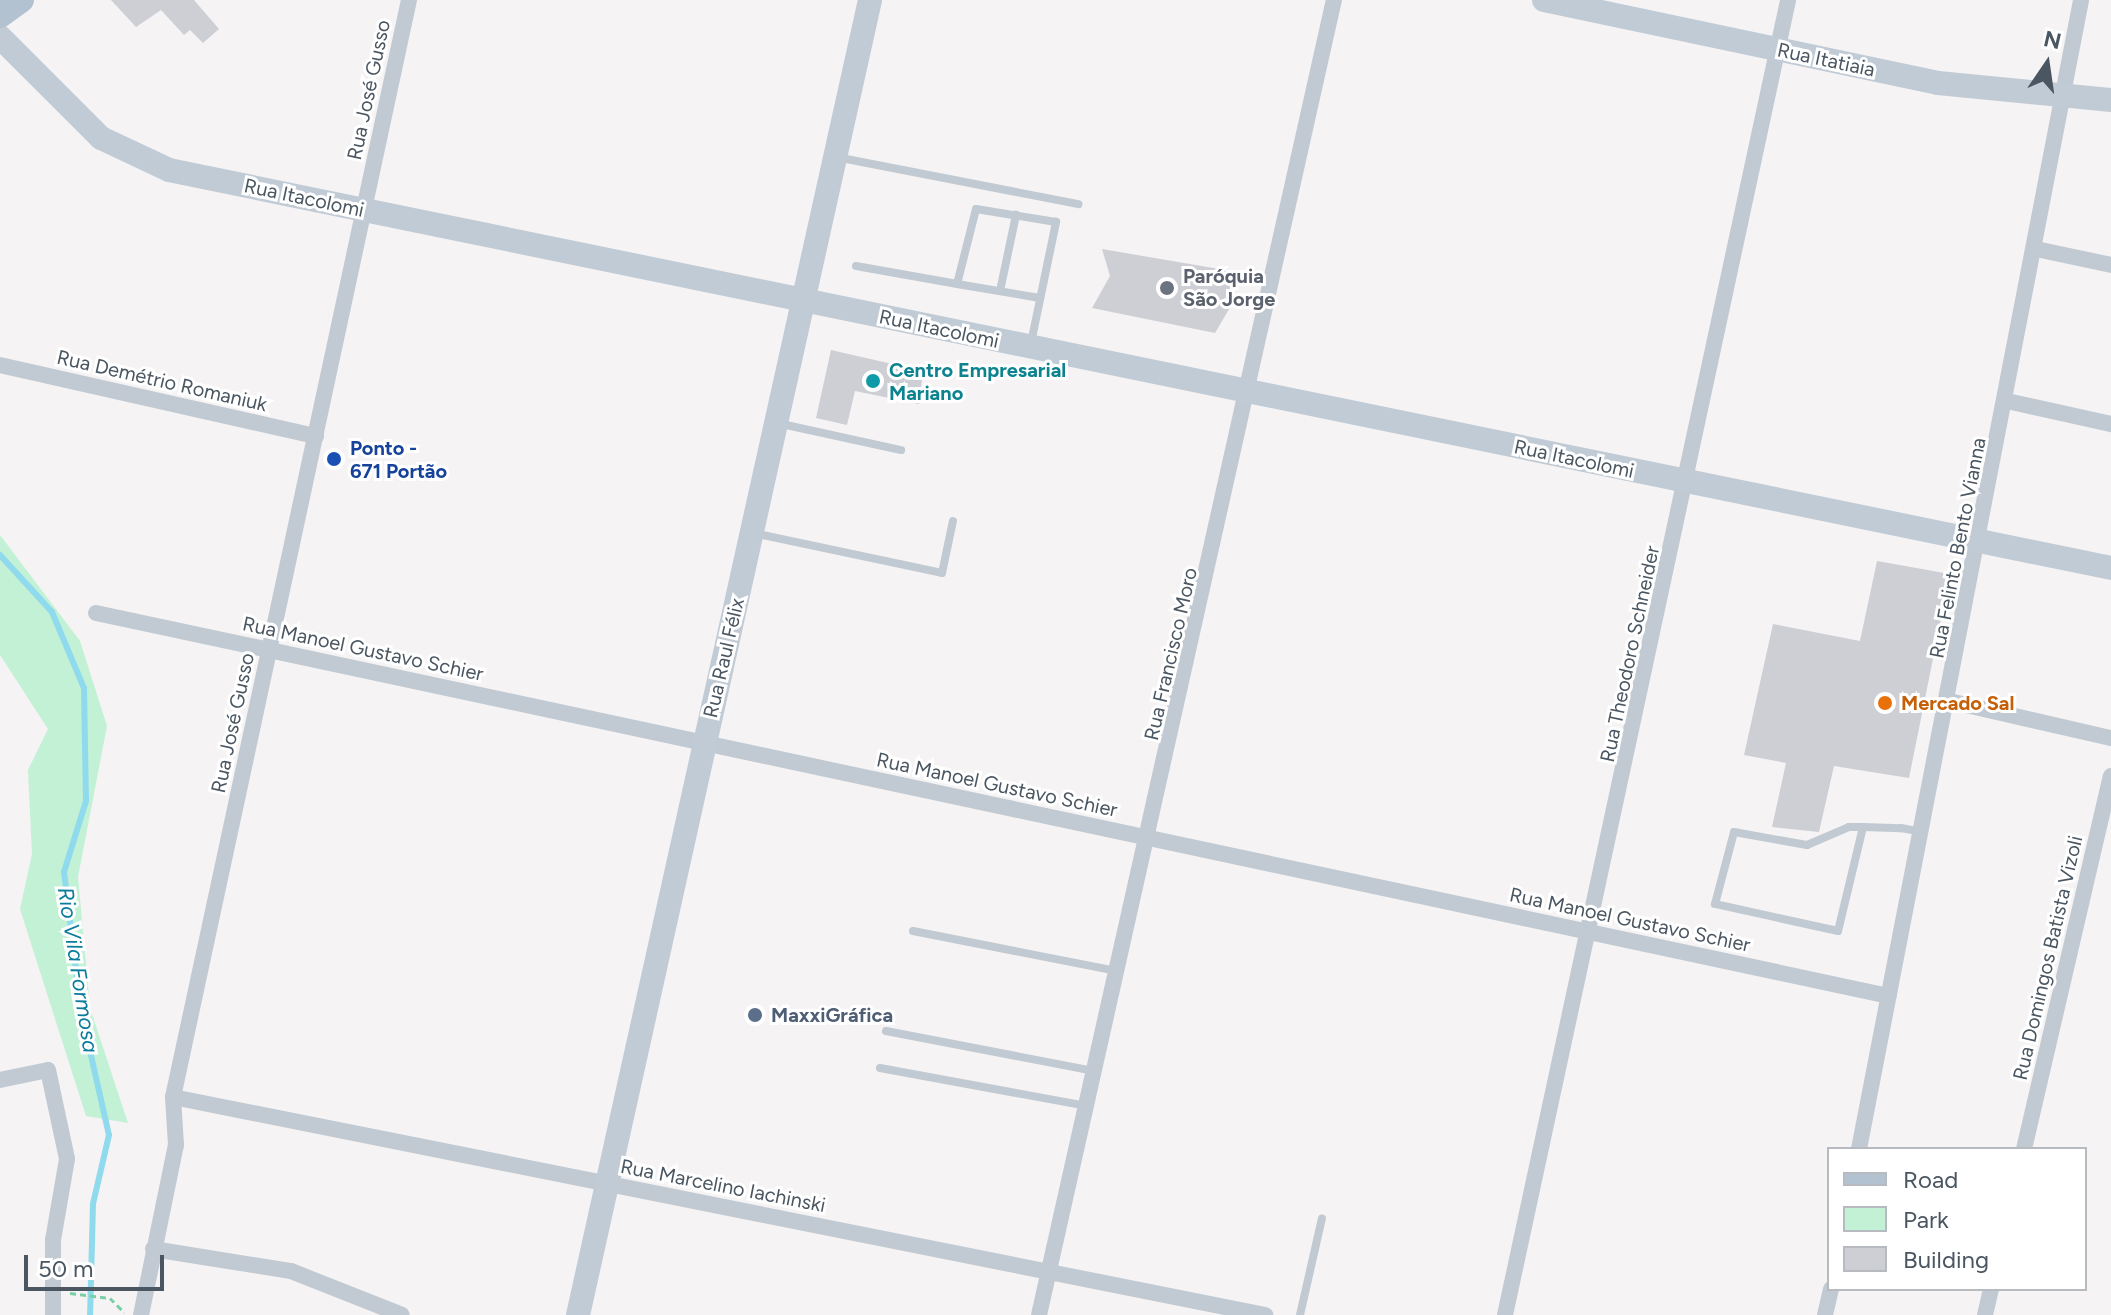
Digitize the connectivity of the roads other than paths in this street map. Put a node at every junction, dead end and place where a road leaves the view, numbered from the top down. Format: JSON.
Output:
{"nodes":[{"id":1,"x":21,"y":0,"type":"edge"},
{"id":2,"x":409,"y":0,"type":"edge"},
{"id":3,"x":870,"y":0,"type":"edge"},
{"id":4,"x":1334,"y":0,"type":"edge"},
{"id":5,"x":1544,"y":0,"type":"edge"},
{"id":6,"x":1788,"y":0,"type":"edge"},
{"id":7,"x":2081,"y":0,"type":"edge"},
{"id":8,"x":0,"y":15,"type":"edge"},
{"id":9,"x":0,"y":37,"type":"edge"},
{"id":10,"x":1777,"y":50,"type":"junction"},
{"id":11,"x":2064,"y":94,"type":"junction"},
{"id":12,"x":2111,"y":100,"type":"edge"},
{"id":13,"x":836,"y":157,"type":"junction"},
{"id":14,"x":1078,"y":204,"type":"dead end"},
{"id":15,"x":365,"y":211,"type":"junction"},
{"id":16,"x":1016,"y":215,"type":"junction"},
{"id":17,"x":2036,"y":249,"type":"junction"},
{"id":18,"x":2111,"y":265,"type":"edge"},
{"id":19,"x":856,"y":266,"type":"dead end"},
{"id":20,"x":957,"y":284,"type":"junction"},
{"id":21,"x":1000,"y":291,"type":"junction"},
{"id":22,"x":1040,"y":298,"type":"junction"},
{"id":23,"x":804,"y":301,"type":"junction"},
{"id":24,"x":1030,"y":347,"type":"junction"},
{"id":25,"x":0,"y":365,"type":"edge"},
{"id":26,"x":1249,"y":392,"type":"junction"},
{"id":27,"x":2007,"y":401,"type":"junction"},
{"id":28,"x":776,"y":423,"type":"junction"},
{"id":29,"x":2111,"y":424,"type":"edge"},
{"id":30,"x":316,"y":436,"type":"junction"},
{"id":31,"x":901,"y":450,"type":"dead end"},
{"id":32,"x":1685,"y":482,"type":"junction"},
{"id":33,"x":953,"y":521,"type":"dead end"},
{"id":34,"x":752,"y":533,"type":"junction"},
{"id":35,"x":1983,"y":538,"type":"junction"},
{"id":36,"x":2111,"y":568,"type":"edge"},
{"id":37,"x":96,"y":613,"type":"dead end"},
{"id":38,"x":269,"y":650,"type":"junction"},
{"id":39,"x":1949,"y":701,"type":"junction"},
{"id":40,"x":2111,"y":738,"type":"edge"},
{"id":41,"x":705,"y":743,"type":"junction"},
{"id":42,"x":2111,"y":776,"type":"edge"},
{"id":43,"x":1863,"y":827,"type":"junction"},
{"id":44,"x":1924,"y":832,"type":"junction"},
{"id":45,"x":1149,"y":838,"type":"junction"},
{"id":46,"x":913,"y":931,"type":"dead end"},
{"id":47,"x":1591,"y":932,"type":"junction"},
{"id":48,"x":1118,"y":972,"type":"junction"},
{"id":49,"x":1889,"y":996,"type":"junction"},
{"id":50,"x":886,"y":1031,"type":"dead end"},
{"id":51,"x":880,"y":1068,"type":"dead end"},
{"id":52,"x":1095,"y":1071,"type":"junction"},
{"id":53,"x":0,"y":1080,"type":"edge"},
{"id":54,"x":173,"y":1097,"type":"junction"},
{"id":55,"x":1087,"y":1106,"type":"junction"},
{"id":56,"x":1859,"y":1147,"type":"edge"},
{"id":57,"x":2024,"y":1147,"type":"edge"},
{"id":58,"x":607,"y":1184,"type":"junction"},
{"id":59,"x":1322,"y":1218,"type":"dead end"},
{"id":60,"x":153,"y":1249,"type":"junction"},
{"id":61,"x":1049,"y":1272,"type":"junction"},
{"id":62,"x":1831,"y":1291,"type":"edge"},
{"id":63,"x":1991,"y":1291,"type":"edge"},
{"id":64,"x":53,"y":1315,"type":"edge"},
{"id":65,"x":141,"y":1315,"type":"edge"},
{"id":66,"x":402,"y":1315,"type":"edge"},
{"id":67,"x":578,"y":1315,"type":"edge"},
{"id":68,"x":1039,"y":1315,"type":"edge"},
{"id":69,"x":1265,"y":1315,"type":"edge"},
{"id":70,"x":1300,"y":1315,"type":"edge"},
{"id":71,"x":1505,"y":1315,"type":"edge"},
{"id":72,"x":1825,"y":1315,"type":"edge"},
{"id":73,"x":1985,"y":1315,"type":"edge"}],
"edges":[{"from":1,"to":8,"type":"main road"},
{"from":2,"to":15,"type":"street","name":"Rua José Gusso"},
{"from":3,"to":13,"type":"main road","name":"Rua Raul Félix"},
{"from":4,"to":26,"type":"street","name":"Rua Francisco Moro"},
{"from":5,"to":10,"type":"main road","name":"Rua Itatiaia"},
{"from":6,"to":10,"type":"street","name":"Rua Theodoro Schneider"},
{"from":7,"to":11,"type":"street","name":"Rua Felinto Bento Vianna"},
{"from":9,"to":15,"type":"main road","name":"Rua Itacolomi"},
{"from":10,"to":11,"type":"main road","name":"Rua Itatiaia"},
{"from":10,"to":32,"type":"street","name":"Rua Theodoro Schneider"},
{"from":11,"to":12,"type":"main road","name":"Rua Itatiaia"},
{"from":11,"to":17,"type":"street","name":"Rua Felinto Bento Vianna"},
{"from":13,"to":14,"type":"lane"},
{"from":13,"to":23,"type":"main road","name":"Rua Raul Félix"},
{"from":15,"to":23,"type":"main road","name":"Rua Itacolomi"},
{"from":15,"to":30,"type":"street","name":"Rua José Gusso"},
{"from":16,"to":20,"type":"lane"},
{"from":16,"to":21,"type":"lane"},
{"from":16,"to":22,"type":"lane"},
{"from":17,"to":18,"type":"street"},
{"from":17,"to":27,"type":"street","name":"Rua Felinto Bento Vianna"},
{"from":19,"to":20,"type":"lane"},
{"from":20,"to":21,"type":"lane"},
{"from":21,"to":22,"type":"lane"},
{"from":22,"to":24,"type":"lane"},
{"from":23,"to":24,"type":"main road","name":"Rua Itacolomi"},
{"from":23,"to":28,"type":"main road","name":"Rua Raul Félix"},
{"from":24,"to":26,"type":"main road","name":"Rua Itacolomi"},
{"from":25,"to":30,"type":"street","name":"Rua Demétrio Romaniuk"},
{"from":26,"to":32,"type":"main road","name":"Rua Itacolomi"},
{"from":26,"to":45,"type":"street","name":"Rua Francisco Moro"},
{"from":27,"to":29,"type":"street"},
{"from":27,"to":35,"type":"street","name":"Rua Felinto Bento Vianna"},
{"from":28,"to":31,"type":"lane"},
{"from":28,"to":34,"type":"main road","name":"Rua Raul Félix"},
{"from":30,"to":38,"type":"street","name":"Rua José Gusso"},
{"from":32,"to":35,"type":"main road","name":"Rua Itacolomi"},
{"from":32,"to":47,"type":"street","name":"Rua Theodoro Schneider"},
{"from":33,"to":34,"type":"lane"},
{"from":34,"to":41,"type":"main road","name":"Rua Raul Félix"},
{"from":35,"to":36,"type":"main road","name":"Rua Itacolomi"},
{"from":35,"to":39,"type":"street","name":"Rua Felinto Bento Vianna"},
{"from":37,"to":38,"type":"street","name":"Rua Manoel Gustavo Schier"},
{"from":38,"to":41,"type":"street","name":"Rua Manoel Gustavo Schier"},
{"from":38,"to":54,"type":"street","name":"Rua José Gusso"},
{"from":39,"to":40,"type":"street"},
{"from":39,"to":44,"type":"street","name":"Rua Felinto Bento Vianna"},
{"from":41,"to":45,"type":"street","name":"Rua Manoel Gustavo Schier"},
{"from":41,"to":58,"type":"main road","name":"Rua Raul Félix"},
{"from":42,"to":57,"type":"street","name":"Rua Domingos Batista Vizoli"},
{"from":43,"to":43,"type":"lane"},
{"from":43,"to":44,"type":"lane"},
{"from":44,"to":49,"type":"street","name":"Rua Felinto Bento Vianna"},
{"from":45,"to":47,"type":"street","name":"Rua Manoel Gustavo Schier"},
{"from":45,"to":48,"type":"street","name":"Rua Francisco Moro"},
{"from":46,"to":48,"type":"lane"},
{"from":47,"to":49,"type":"street","name":"Rua Manoel Gustavo Schier"},
{"from":47,"to":71,"type":"street","name":"Rua Theodoro Schneider"},
{"from":48,"to":52,"type":"street","name":"Rua Francisco Moro"},
{"from":49,"to":56,"type":"street","name":"Rua Felinto Bento Vianna"},
{"from":50,"to":52,"type":"lane"},
{"from":51,"to":55,"type":"lane"},
{"from":52,"to":55,"type":"street","name":"Rua Francisco Moro"},
{"from":53,"to":64,"type":"street"},
{"from":54,"to":58,"type":"street","name":"Rua Marcelino Iachinski"},
{"from":54,"to":60,"type":"street","name":"Rua José Gusso"},
{"from":55,"to":61,"type":"street","name":"Rua Francisco Moro"},
{"from":58,"to":61,"type":"street","name":"Rua Marcelino Iachinski"},
{"from":58,"to":67,"type":"main road","name":"Rua Raul Félix"},
{"from":59,"to":70,"type":"lane"},
{"from":60,"to":65,"type":"street","name":"Rua José Gusso"},
{"from":60,"to":66,"type":"street"},
{"from":61,"to":68,"type":"street","name":"Rua Francisco Moro"},
{"from":61,"to":69,"type":"street","name":"Rua Marcelino Iachinski"},
{"from":62,"to":72,"type":"street"},
{"from":63,"to":73,"type":"street"}]}
